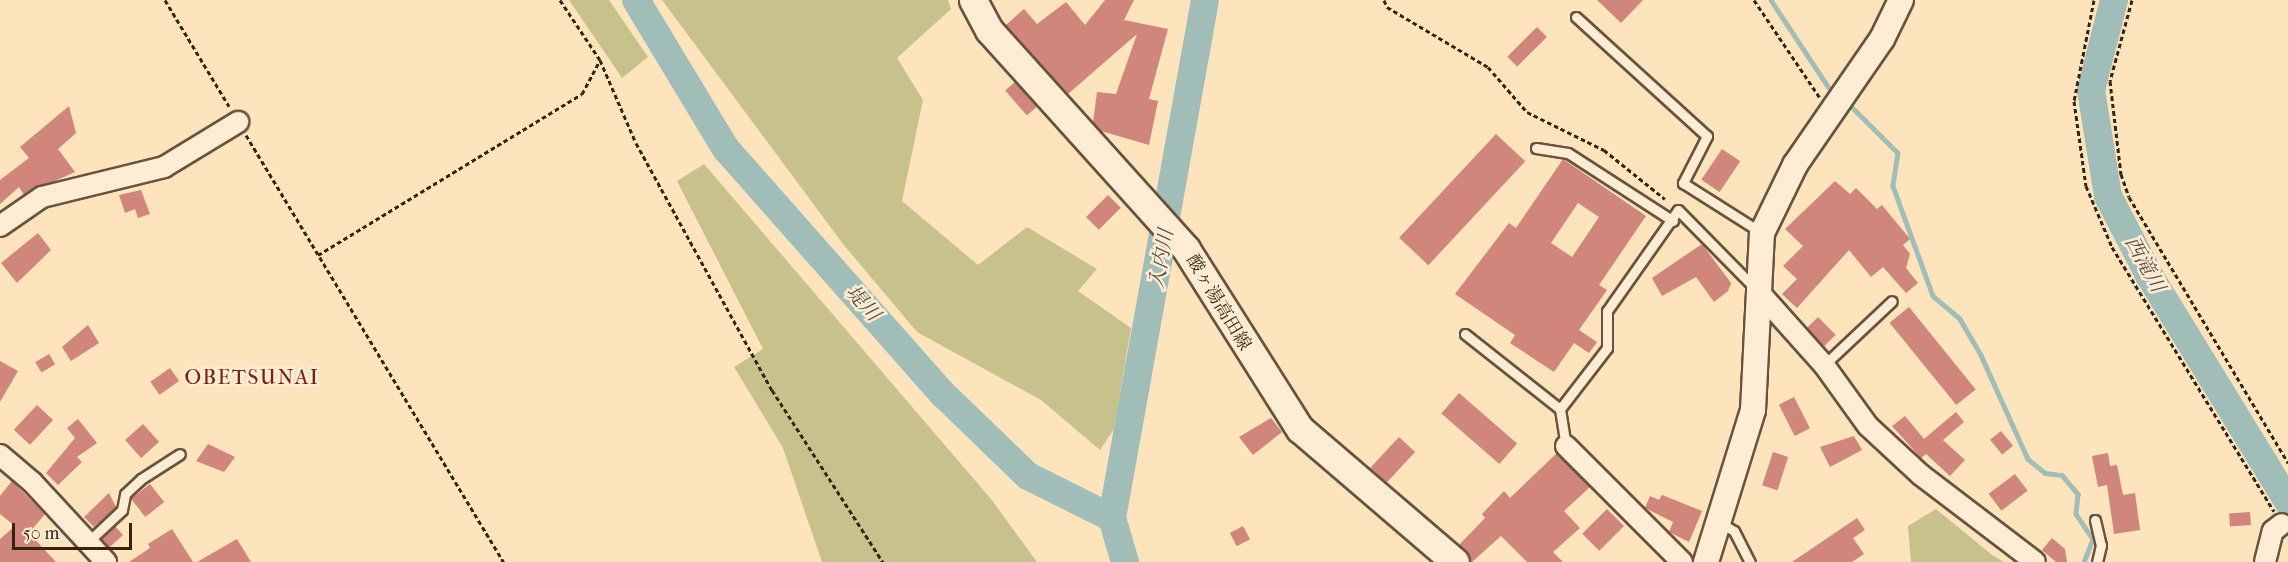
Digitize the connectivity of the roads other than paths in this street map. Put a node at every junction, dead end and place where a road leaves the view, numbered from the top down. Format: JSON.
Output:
{"nodes":[{"id":1,"x":973,"y":0,"type":"edge"},
{"id":2,"x":1901,"y":0,"type":"edge"},
{"id":3,"x":1576,"y":17,"type":"dead end"},
{"id":4,"x":238,"y":122,"type":"road end"},
{"id":5,"x":1536,"y":148,"type":"dead end"},
{"id":6,"x":1673,"y":221,"type":"junction"},
{"id":7,"x":0,"y":226,"type":"edge"},
{"id":8,"x":1762,"y":233,"type":"junction"},
{"id":9,"x":1757,"y":290,"type":"junction"},
{"id":10,"x":1892,"y":301,"type":"dead end"},
{"id":11,"x":1465,"y":334,"type":"dead end"},
{"id":12,"x":1824,"y":365,"type":"junction"},
{"id":13,"x":1560,"y":409,"type":"junction"},
{"id":14,"x":1566,"y":446,"type":"joint"},
{"id":15,"x":180,"y":454,"type":"dead end"},
{"id":16,"x":0,"y":455,"type":"edge"},
{"id":17,"x":2095,"y":520,"type":"dead end"},
{"id":18,"x":1719,"y":522,"type":"junction"},
{"id":19,"x":2282,"y":524,"type":"road end"},
{"id":20,"x":90,"y":540,"type":"junction"},
{"id":21,"x":106,"y":562,"type":"edge"},
{"id":22,"x":1455,"y":562,"type":"edge"},
{"id":23,"x":1682,"y":562,"type":"edge"},
{"id":24,"x":1706,"y":562,"type":"edge"},
{"id":25,"x":1750,"y":562,"type":"edge"},
{"id":26,"x":2036,"y":562,"type":"edge"},
{"id":27,"x":2097,"y":562,"type":"edge"},
{"id":28,"x":2265,"y":562,"type":"edge"}],
"edges":[{"from":1,"to":22,"type":"main road","name":"酸ヶ湯高田線"},
{"from":2,"to":8,"type":"street"},
{"from":3,"to":8,"type":"lane"},
{"from":4,"to":7,"type":"street"},
{"from":5,"to":6,"type":"lane"},
{"from":6,"to":9,"type":"lane"},
{"from":6,"to":13,"type":"lane"},
{"from":8,"to":9,"type":"street"},
{"from":9,"to":12,"type":"street"},
{"from":9,"to":18,"type":"street"},
{"from":10,"to":12,"type":"lane"},
{"from":11,"to":13,"type":"lane"},
{"from":12,"to":26,"type":"street"},
{"from":13,"to":14,"type":"lane"},
{"from":14,"to":23,"type":"street"},
{"from":15,"to":20,"type":"lane"},
{"from":16,"to":20,"type":"street"},
{"from":17,"to":27,"type":"lane"},
{"from":18,"to":24,"type":"street"},
{"from":18,"to":25,"type":"lane"},
{"from":19,"to":28,"type":"street"},
{"from":20,"to":21,"type":"street"}]}
